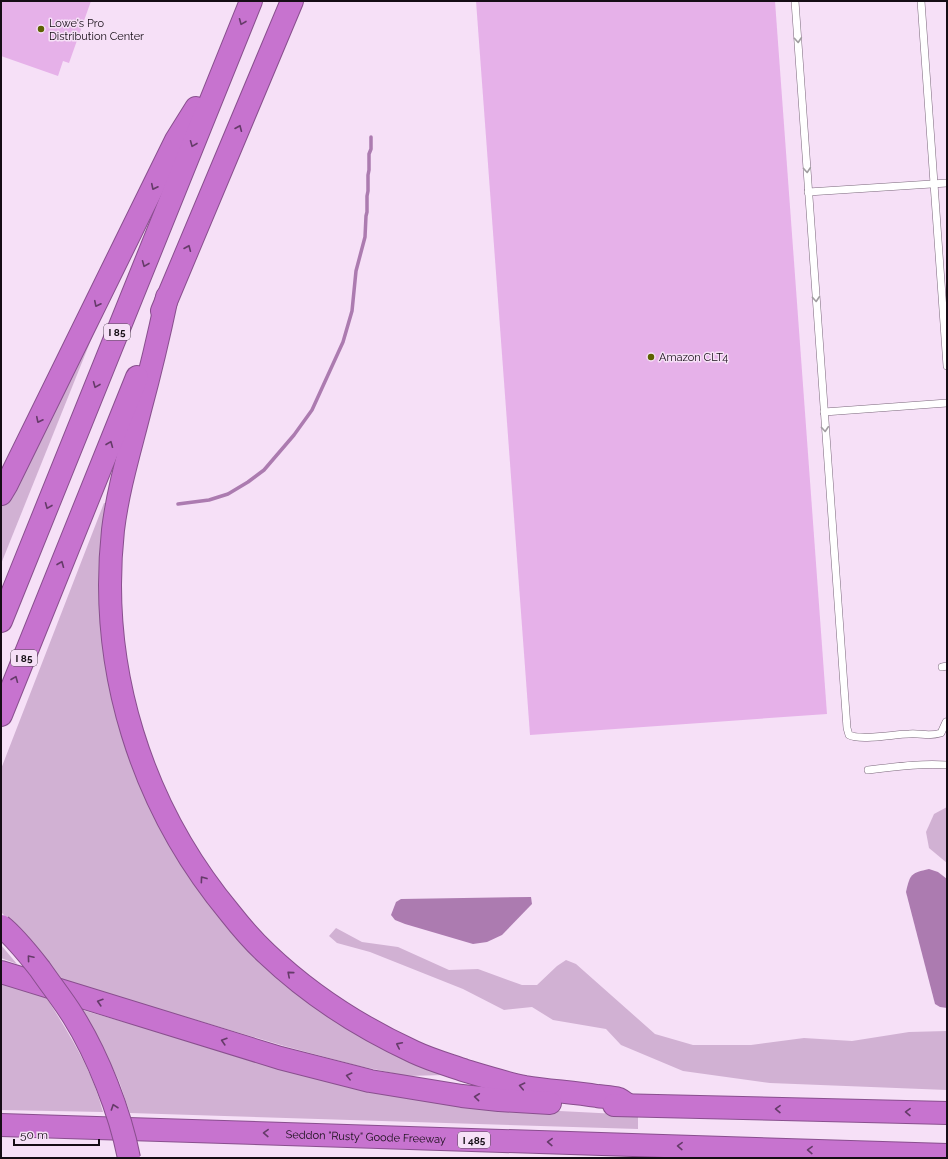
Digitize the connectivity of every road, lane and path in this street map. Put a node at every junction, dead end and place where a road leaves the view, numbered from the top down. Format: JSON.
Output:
{"nodes":[{"id":1,"x":251,"y":1,"type":"edge"},
{"id":2,"x":292,"y":1,"type":"edge"},
{"id":3,"x":795,"y":1,"type":"edge"},
{"id":4,"x":921,"y":1,"type":"edge"},
{"id":5,"x":234,"y":43,"type":"junction"},
{"id":6,"x":947,"y":183,"type":"edge"},
{"id":7,"x":934,"y":184,"type":"junction"},
{"id":8,"x":808,"y":192,"type":"junction"},
{"id":9,"x":167,"y":297,"type":"junction"},
{"id":10,"x":947,"y":366,"type":"edge"},
{"id":11,"x":947,"y":403,"type":"edge"},
{"id":12,"x":824,"y":412,"type":"junction"},
{"id":13,"x":1,"y":494,"type":"edge"},
{"id":14,"x":1,"y":621,"type":"edge"},
{"id":15,"x":1,"y":715,"type":"edge"},
{"id":16,"x":946,"y":722,"type":"edge"},
{"id":17,"x":947,"y":765,"type":"edge"},
{"id":18,"x":868,"y":770,"type":"dead end"},
{"id":19,"x":1,"y":926,"type":"edge"},
{"id":20,"x":1,"y":972,"type":"edge"},
{"id":21,"x":628,"y":1105,"type":"junction"},
{"id":22,"x":947,"y":1113,"type":"edge"},
{"id":23,"x":1,"y":1125,"type":"edge"},
{"id":24,"x":947,"y":1155,"type":"edge"},
{"id":25,"x":128,"y":1158,"type":"edge"}],
"edges":[{"from":1,"to":5,"type":"highway","number":"I 85","one_way":true},
{"from":9,"to":2,"type":"highway","number":"I 85","one_way":true},
{"from":3,"to":8,"type":"lane","one_way":true},
{"from":4,"to":7,"type":"lane"},
{"from":5,"to":13,"type":"highway","one_way":true},
{"from":5,"to":14,"type":"highway","number":"I 85","one_way":true},
{"from":6,"to":7,"type":"lane"},
{"from":7,"to":8,"type":"lane"},
{"from":7,"to":10,"type":"lane"},
{"from":8,"to":12,"type":"lane","one_way":true},
{"from":15,"to":9,"type":"highway","number":"I 85","one_way":true},
{"from":21,"to":9,"type":"highway","one_way":true},
{"from":11,"to":12,"type":"lane"},
{"from":12,"to":16,"type":"lane","one_way":true},
{"from":17,"to":18,"type":"lane"},
{"from":25,"to":19,"type":"highway","one_way":true,"bridge":true},
{"from":21,"to":20,"type":"highway","one_way":true},
{"from":22,"to":21,"type":"highway","one_way":true},
{"from":24,"to":23,"type":"highway","name":"Seddon \"Rusty\" Goode Freeway","number":"I 485","one_way":true}]}
